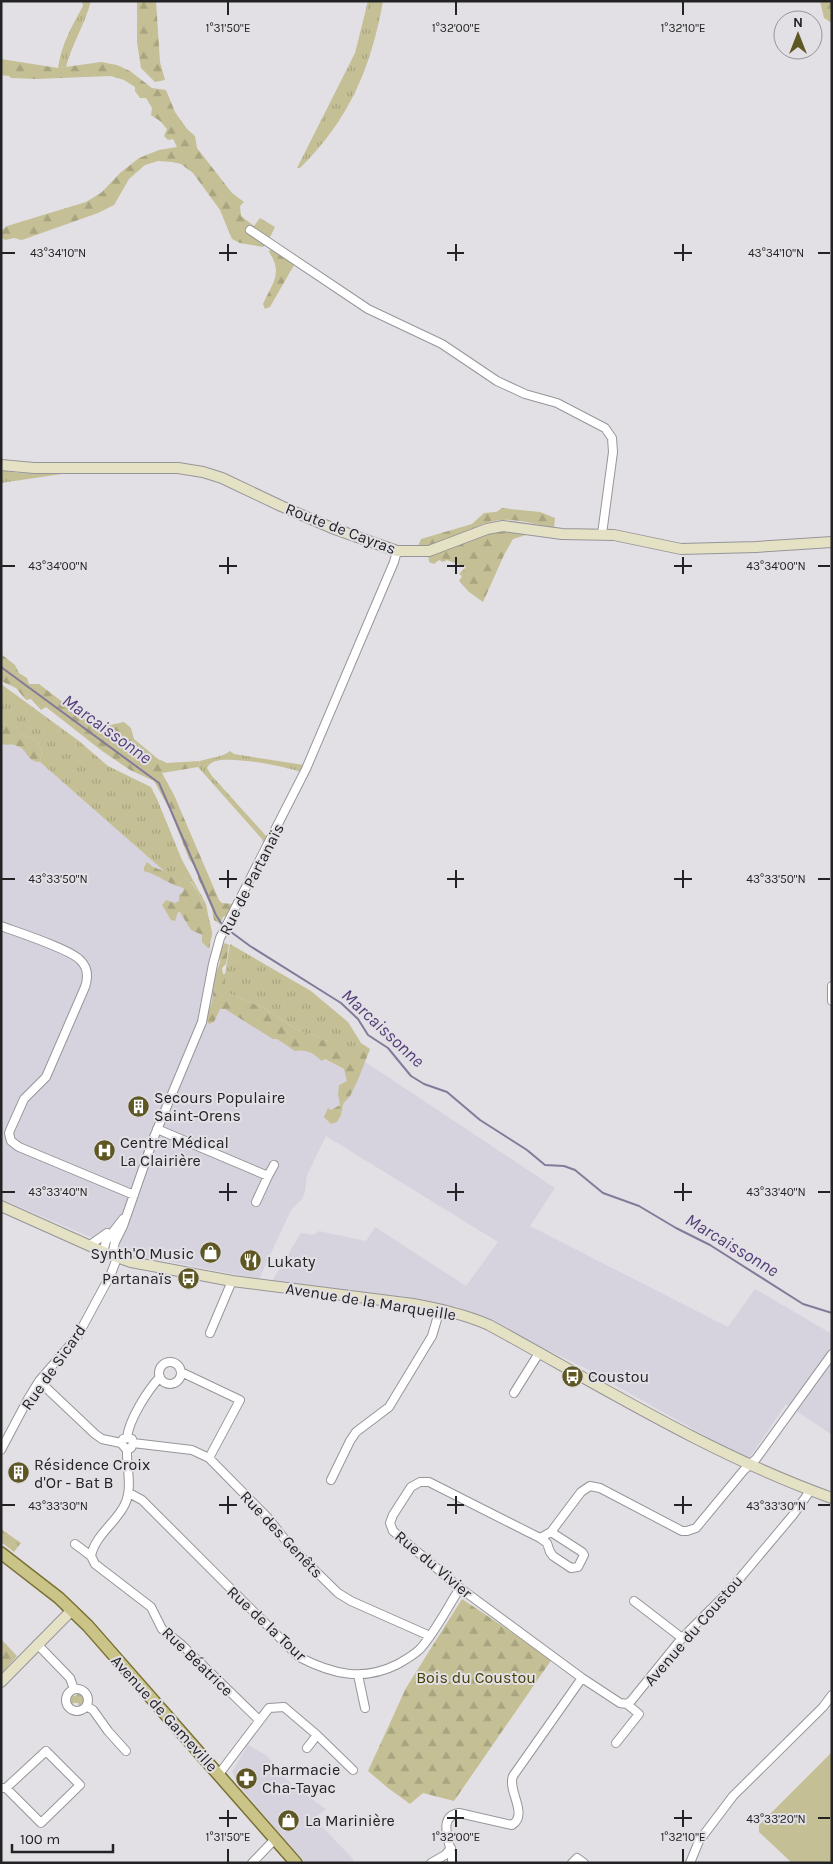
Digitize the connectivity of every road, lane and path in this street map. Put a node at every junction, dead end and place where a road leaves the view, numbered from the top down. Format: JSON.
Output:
{"nodes":[{"id":1,"x":250,"y":230,"type":"dead end"},
{"id":2,"x":1,"y":465,"type":"edge"},
{"id":3,"x":602,"y":534,"type":"junction"},
{"id":4,"x":832,"y":542,"type":"edge"},
{"id":5,"x":397,"y":551,"type":"junction"},
{"id":6,"x":1,"y":926,"type":"edge"},
{"id":7,"x":832,"y":986,"type":"edge"},
{"id":8,"x":832,"y":1001,"type":"edge"},
{"id":9,"x":157,"y":1129,"type":"junction"},
{"id":10,"x":274,"y":1165,"type":"dead end"},
{"id":11,"x":268,"y":1176,"type":"junction"},
{"id":12,"x":134,"y":1195,"type":"junction"},
{"id":13,"x":256,"y":1202,"type":"dead end"},
{"id":14,"x":1,"y":1206,"type":"edge"},
{"id":15,"x":126,"y":1215,"type":"junction"},
{"id":16,"x":120,"y":1222,"type":"junction"},
{"id":17,"x":90,"y":1246,"type":"junction"},
{"id":18,"x":111,"y":1255,"type":"junction"},
{"id":19,"x":232,"y":1281,"type":"junction"},
{"id":20,"x":440,"y":1309,"type":"junction"},
{"id":21,"x":210,"y":1333,"type":"dead end"},
{"id":22,"x":539,"y":1353,"type":"junction"},
{"id":23,"x":832,"y":1354,"type":"edge"},
{"id":24,"x":181,"y":1372,"type":"junction"},
{"id":25,"x":160,"y":1377,"type":"junction"},
{"id":26,"x":39,"y":1381,"type":"junction"},
{"id":27,"x":514,"y":1393,"type":"dead end"},
{"id":28,"x":127,"y":1443,"type":"junction"},
{"id":29,"x":1,"y":1450,"type":"edge"},
{"id":30,"x":209,"y":1458,"type":"junction"},
{"id":31,"x":750,"y":1465,"type":"junction"},
{"id":32,"x":331,"y":1480,"type":"dead end"},
{"id":33,"x":810,"y":1491,"type":"junction"},
{"id":34,"x":129,"y":1493,"type":"junction"},
{"id":35,"x":832,"y":1498,"type":"edge"},
{"id":36,"x":551,"y":1532,"type":"junction"},
{"id":37,"x":540,"y":1538,"type":"junction"},
{"id":38,"x":75,"y":1544,"type":"dead end"},
{"id":39,"x":1,"y":1553,"type":"edge"},
{"id":40,"x":91,"y":1556,"type":"junction"},
{"id":41,"x":460,"y":1588,"type":"junction"},
{"id":42,"x":634,"y":1601,"type":"dead end"},
{"id":43,"x":72,"y":1610,"type":"junction"},
{"id":44,"x":430,"y":1636,"type":"junction"},
{"id":45,"x":682,"y":1638,"type":"junction"},
{"id":46,"x":37,"y":1644,"type":"junction"},
{"id":47,"x":358,"y":1675,"type":"junction"},
{"id":48,"x":582,"y":1678,"type":"junction"},
{"id":49,"x":1,"y":1682,"type":"edge"},
{"id":50,"x":74,"y":1689,"type":"junction"},
{"id":51,"x":832,"y":1695,"type":"edge"},
{"id":52,"x":627,"y":1704,"type":"junction"},
{"id":53,"x":86,"y":1706,"type":"junction"},
{"id":54,"x":365,"y":1708,"type":"dead end"},
{"id":55,"x":258,"y":1720,"type":"junction"},
{"id":56,"x":316,"y":1736,"type":"junction"},
{"id":57,"x":616,"y":1743,"type":"dead end"},
{"id":58,"x":306,"y":1748,"type":"dead end"},
{"id":59,"x":126,"y":1751,"type":"dead end"},
{"id":60,"x":353,"y":1770,"type":"dead end"},
{"id":61,"x":219,"y":1774,"type":"junction"},
{"id":62,"x":4,"y":1788,"type":"edge"},
{"id":63,"x":275,"y":1839,"type":"junction"},
{"id":64,"x":451,"y":1848,"type":"junction"},
{"id":65,"x":252,"y":1863,"type":"edge"},
{"id":66,"x":296,"y":1863,"type":"edge"},
{"id":67,"x":431,"y":1863,"type":"edge"},
{"id":68,"x":452,"y":1863,"type":"edge"},
{"id":69,"x":572,"y":1863,"type":"edge"},
{"id":70,"x":584,"y":1863,"type":"edge"},
{"id":71,"x":690,"y":1863,"type":"edge"}],
"edges":[{"from":1,"to":3,"type":"street"},
{"from":2,"to":5,"type":"street","name":"Route de Cayras"},
{"from":3,"to":4,"type":"street","name":"Route de Cayras"},
{"from":3,"to":5,"type":"street","name":"Route de Cayras"},
{"from":5,"to":9,"type":"street","name":"Rue de Partanaïs"},
{"from":6,"to":12,"type":"street"},
{"from":7,"to":8,"type":"street"},
{"from":9,"to":11,"type":"street"},
{"from":9,"to":12,"type":"street","name":"Rue de Partanaïs"},
{"from":10,"to":11,"type":"street"},
{"from":11,"to":13,"type":"street"},
{"from":12,"to":15,"type":"street","name":"Rue de Partanaïs"},
{"from":14,"to":17,"type":"street","name":"Avenue de la Marqueille"},
{"from":15,"to":16,"type":"street","name":"Rue de Partanaïs"},
{"from":15,"to":18,"type":"street","name":"Rue de Partanaïs"},
{"from":16,"to":17,"type":"street","name":"Rue de Partanaïs"},
{"from":16,"to":18,"type":"street","name":"Rue de Partanaïs"},
{"from":17,"to":18,"type":"street","name":"Avenue de la Marqueille"},
{"from":18,"to":19,"type":"street","name":"Avenue de la Marqueille"},
{"from":18,"to":26,"type":"street","name":"Rue de Sicard"},
{"from":19,"to":20,"type":"street","name":"Avenue de la Marqueille"},
{"from":19,"to":21,"type":"street"},
{"from":20,"to":22,"type":"street","name":"Avenue de la Marqueille"},
{"from":20,"to":32,"type":"street"},
{"from":22,"to":27,"type":"street"},
{"from":22,"to":31,"type":"street","name":"Avenue de la Marqueille"},
{"from":23,"to":31,"type":"street"},
{"from":24,"to":25,"type":"street"},
{"from":24,"to":25,"type":"street"},
{"from":24,"to":30,"type":"street"},
{"from":25,"to":28,"type":"street"},
{"from":26,"to":28,"type":"street","name":"Rue des Genêts"},
{"from":26,"to":29,"type":"street","name":"Rue de Sicard"},
{"from":28,"to":30,"type":"street","name":"Rue des Genêts"},
{"from":28,"to":34,"type":"street"},
{"from":30,"to":44,"type":"street","name":"Rue des Genêts"},
{"from":31,"to":33,"type":"street","name":"Avenue de la Marqueille"},
{"from":31,"to":36,"type":"street"},
{"from":33,"to":35,"type":"street","name":"Avenue de la Marqueille"},
{"from":33,"to":45,"type":"street","name":"Avenue du Coustou"},
{"from":34,"to":40,"type":"street"},
{"from":34,"to":47,"type":"street","name":"Rue de la Tour"},
{"from":36,"to":37,"type":"street"},
{"from":36,"to":37,"type":"street","name":"Rue du Vivier"},
{"from":37,"to":41,"type":"street","name":"Rue du Vivier"},
{"from":38,"to":40,"type":"street","name":"Rue Béatrice"},
{"from":39,"to":43,"type":"main road","name":"Avenue de Gameville"},
{"from":40,"to":55,"type":"street","name":"Rue Béatrice"},
{"from":41,"to":44,"type":"street","name":"Rue de la Tour"},
{"from":41,"to":48,"type":"street","name":"Rue du Vivier"},
{"from":42,"to":45,"type":"street"},
{"from":43,"to":46,"type":"street"},
{"from":43,"to":61,"type":"main road","name":"Avenue de Gameville"},
{"from":44,"to":47,"type":"street","name":"Rue de la Tour"},
{"from":45,"to":52,"type":"street","name":"Avenue du Coustou"},
{"from":46,"to":49,"type":"street"},
{"from":46,"to":50,"type":"street"},
{"from":47,"to":54,"type":"street"},
{"from":48,"to":52,"type":"street"},
{"from":48,"to":64,"type":"street"},
{"from":50,"to":53,"type":"street"},
{"from":50,"to":53,"type":"street"},
{"from":51,"to":71,"type":"street"},
{"from":52,"to":57,"type":"street"},
{"from":53,"to":59,"type":"street"},
{"from":55,"to":56,"type":"street"},
{"from":55,"to":61,"type":"street"},
{"from":56,"to":58,"type":"street"},
{"from":56,"to":60,"type":"street"},
{"from":61,"to":63,"type":"main road","name":"Avenue de Gameville"},
{"from":62,"to":62,"type":"street"},
{"from":63,"to":65,"type":"street"},
{"from":63,"to":66,"type":"main road","name":"Avenue de Gameville"},
{"from":64,"to":67,"type":"street"},
{"from":64,"to":68,"type":"street"},
{"from":69,"to":70,"type":"street"}]}
